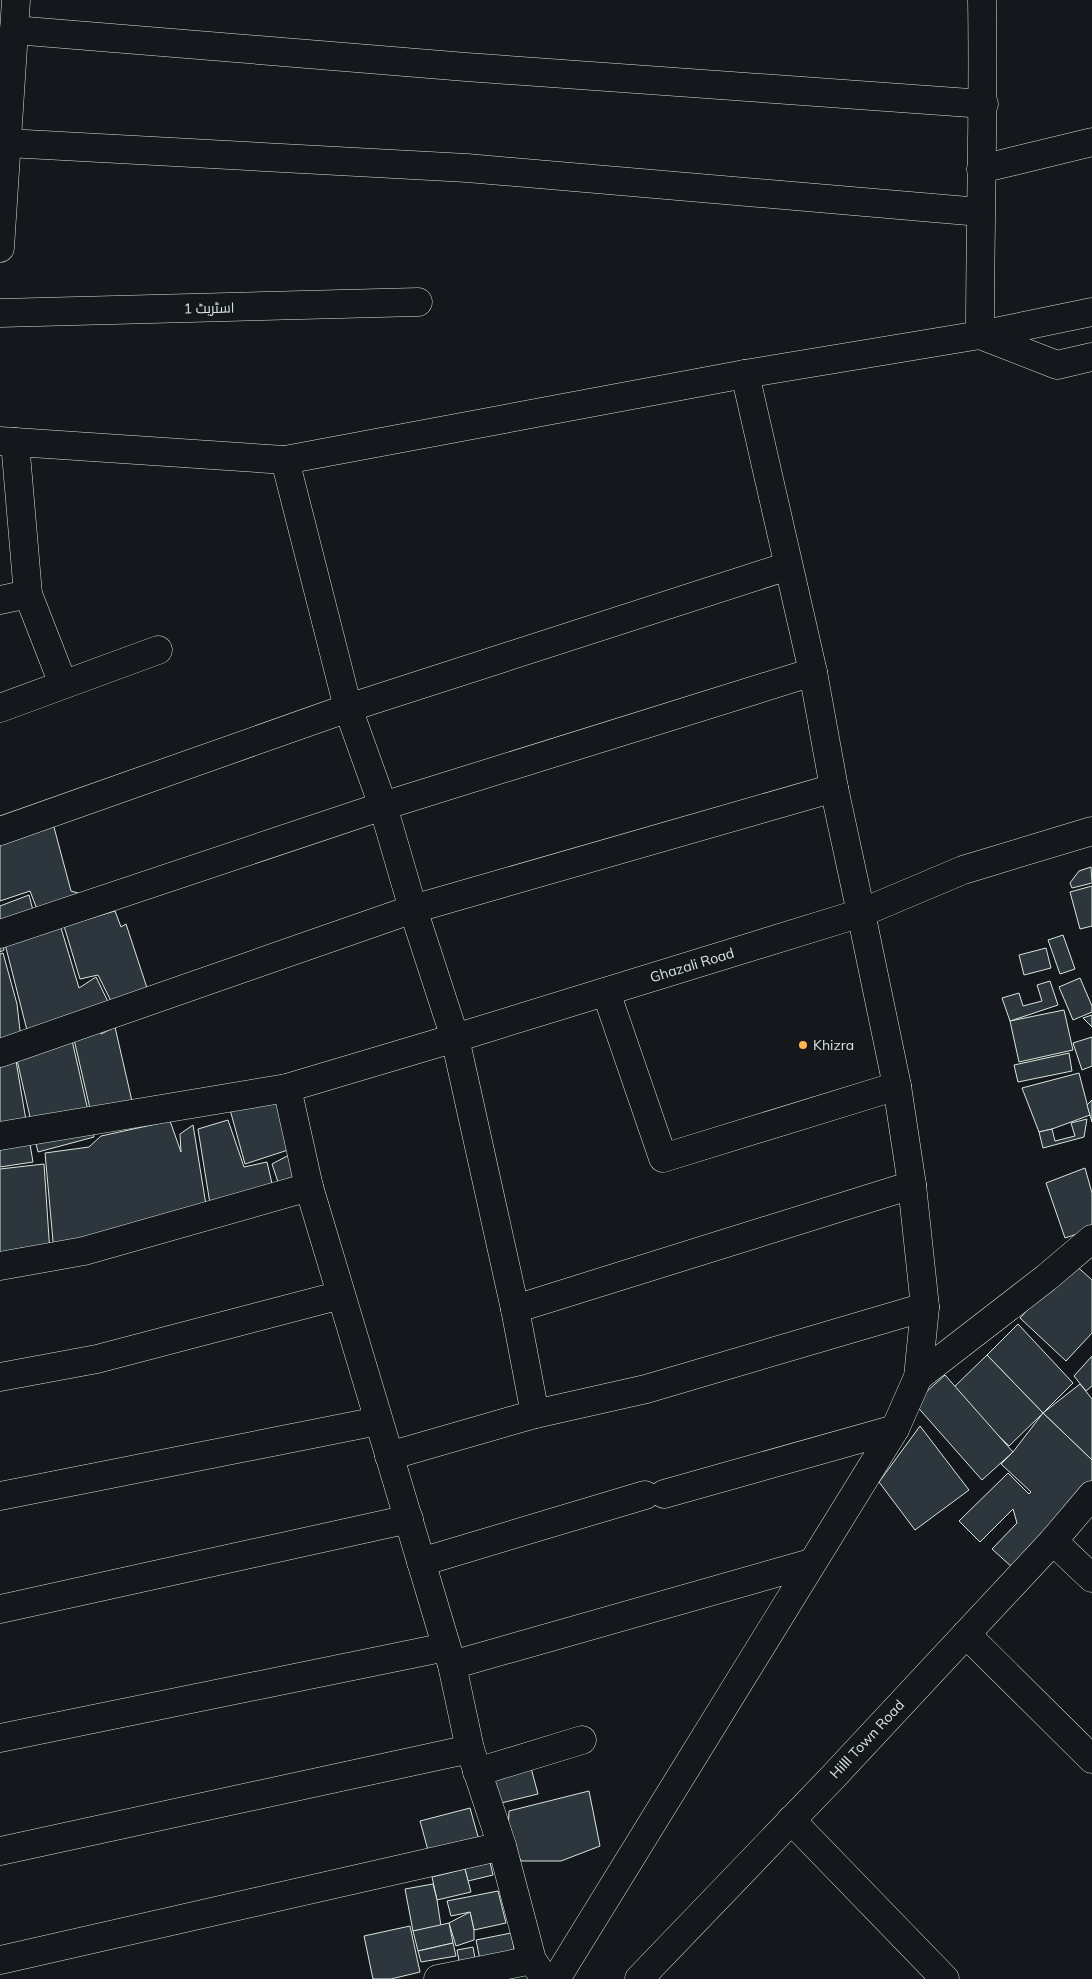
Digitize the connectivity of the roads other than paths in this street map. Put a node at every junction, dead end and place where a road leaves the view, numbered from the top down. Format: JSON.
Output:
{"nodes":[{"id":1,"x":16,"y":0,"type":"edge"},
{"id":2,"x":982,"y":0,"type":"edge"},
{"id":3,"x":14,"y":30,"type":"junction"},
{"id":4,"x":6,"y":59,"type":"edge"},
{"id":5,"x":984,"y":104,"type":"junction"},
{"id":6,"x":1092,"y":142,"type":"edge"},
{"id":7,"x":7,"y":143,"type":"junction"},
{"id":8,"x":981,"y":169,"type":"junction"},
{"id":9,"x":2,"y":185,"type":"edge"},
{"id":10,"x":980,"y":212,"type":"junction"},
{"id":11,"x":0,"y":248,"type":"edge"},
{"id":12,"x":418,"y":302,"type":"dead end"},
{"id":13,"x":1092,"y":312,"type":"edge"},
{"id":14,"x":0,"y":313,"type":"edge"},
{"id":15,"x":980,"y":335,"type":"junction"},
{"id":16,"x":1092,"y":357,"type":"edge"},
{"id":17,"x":745,"y":374,"type":"junction"},
{"id":18,"x":7,"y":442,"type":"edge"},
{"id":19,"x":284,"y":460,"type":"junction"},
{"id":20,"x":788,"y":566,"type":"junction"},
{"id":21,"x":28,"y":594,"type":"junction"},
{"id":22,"x":0,"y":600,"type":"edge"},
{"id":23,"x":158,"y":650,"type":"dead end"},
{"id":24,"x":812,"y":672,"type":"junction"},
{"id":25,"x":63,"y":684,"type":"junction"},
{"id":26,"x":0,"y":708,"type":"edge"},
{"id":27,"x":348,"y":708,"type":"junction"},
{"id":28,"x":834,"y":788,"type":"junction"},
{"id":29,"x":383,"y":806,"type":"junction"},
{"id":30,"x":0,"y":831,"type":"edge"},
{"id":31,"x":1092,"y":831,"type":"edge"},
{"id":32,"x":413,"y":909,"type":"junction"},
{"id":33,"x":862,"y":913,"type":"junction"},
{"id":34,"x":0,"y":934,"type":"edge"},
{"id":35,"x":606,"y":992,"type":"junction"},
{"id":36,"x":455,"y":1038,"type":"junction"},
{"id":37,"x":0,"y":1053,"type":"edge"},
{"id":38,"x":896,"y":1086,"type":"junction"},
{"id":39,"x":287,"y":1088,"type":"junction"},
{"id":40,"x":0,"y":1136,"type":"edge"},
{"id":41,"x":912,"y":1184,"type":"junction"},
{"id":42,"x":309,"y":1187,"type":"junction"},
{"id":43,"x":1092,"y":1239,"type":"edge"},
{"id":44,"x":0,"y":1266,"type":"edge"},
{"id":45,"x":341,"y":1295,"type":"junction"},
{"id":46,"x":925,"y":1307,"type":"junction"},
{"id":47,"x":515,"y":1309,"type":"junction"},
{"id":48,"x":0,"y":1377,"type":"edge"},
{"id":49,"x":918,"y":1378,"type":"junction"},
{"id":50,"x":535,"y":1414,"type":"junction"},
{"id":51,"x":378,"y":1421,"type":"junction"},
{"id":52,"x":895,"y":1429,"type":"junction"},
{"id":53,"x":389,"y":1456,"type":"junction"},
{"id":54,"x":1092,"y":1495,"type":"edge"},
{"id":55,"x":0,"y":1496,"type":"edge"},
{"id":56,"x":409,"y":1519,"type":"junction"},
{"id":57,"x":1053,"y":1541,"type":"junction"},
{"id":58,"x":421,"y":1562,"type":"junction"},
{"id":59,"x":811,"y":1563,"type":"junction"},
{"id":60,"x":1092,"y":1578,"type":"edge"},
{"id":61,"x":0,"y":1609,"type":"edge"},
{"id":62,"x":966,"y":1634,"type":"junction"},
{"id":63,"x":449,"y":1656,"type":"junction"},
{"id":64,"x":0,"y":1738,"type":"edge"},
{"id":65,"x":582,"y":1740,"type":"dead end"},
{"id":66,"x":1092,"y":1759,"type":"edge"},
{"id":67,"x":474,"y":1761,"type":"junction"},
{"id":68,"x":791,"y":1820,"type":"junction"},
{"id":69,"x":502,"y":1846,"type":"junction"},
{"id":70,"x":0,"y":1851,"type":"edge"},
{"id":71,"x":0,"y":1960,"type":"edge"},
{"id":72,"x":538,"y":1969,"type":"edge"},
{"id":73,"x":439,"y":1979,"type":"edge"},
{"id":74,"x":556,"y":1979,"type":"edge"},
{"id":75,"x":639,"y":1979,"type":"edge"},
{"id":76,"x":945,"y":1979,"type":"edge"}],
"edges":[{"from":1,"to":3,"type":"street"},
{"from":2,"to":5,"type":"street"},
{"from":3,"to":4,"type":"street"},
{"from":3,"to":5,"type":"street"},
{"from":4,"to":7,"type":"street"},
{"from":5,"to":8,"type":"street"},
{"from":6,"to":8,"type":"street"},
{"from":7,"to":9,"type":"street"},
{"from":7,"to":10,"type":"street"},
{"from":8,"to":10,"type":"street"},
{"from":9,"to":11,"type":"street"},
{"from":10,"to":15,"type":"street"},
{"from":12,"to":14,"type":"street","name":"اسٹریٹ 1"},
{"from":13,"to":15,"type":"street"},
{"from":15,"to":16,"type":"street"},
{"from":15,"to":17,"type":"street"},
{"from":17,"to":19,"type":"street"},
{"from":17,"to":20,"type":"street"},
{"from":18,"to":19,"type":"street"},
{"from":18,"to":21,"type":"street"},
{"from":19,"to":27,"type":"street"},
{"from":20,"to":24,"type":"street"},
{"from":20,"to":27,"type":"street"},
{"from":21,"to":22,"type":"street"},
{"from":21,"to":25,"type":"street"},
{"from":23,"to":25,"type":"street"},
{"from":24,"to":28,"type":"street"},
{"from":24,"to":29,"type":"street"},
{"from":25,"to":26,"type":"street"},
{"from":27,"to":29,"type":"street"},
{"from":27,"to":30,"type":"street"},
{"from":28,"to":32,"type":"street"},
{"from":28,"to":33,"type":"street"},
{"from":29,"to":32,"type":"street"},
{"from":29,"to":34,"type":"street"},
{"from":31,"to":33,"type":"street","name":"Ghazali Road"},
{"from":32,"to":36,"type":"street"},
{"from":32,"to":37,"type":"street"},
{"from":33,"to":35,"type":"street","name":"Ghazali Road"},
{"from":33,"to":38,"type":"street"},
{"from":35,"to":36,"type":"street","name":"Ghazali Road"},
{"from":35,"to":38,"type":"street"},
{"from":36,"to":39,"type":"street","name":"Ghazali Road"},
{"from":36,"to":47,"type":"street"},
{"from":38,"to":41,"type":"street"},
{"from":39,"to":40,"type":"street","name":"Ghazali Road"},
{"from":39,"to":42,"type":"street"},
{"from":41,"to":46,"type":"street"},
{"from":41,"to":47,"type":"street"},
{"from":42,"to":44,"type":"street"},
{"from":42,"to":45,"type":"street"},
{"from":43,"to":49,"type":"street"},
{"from":45,"to":48,"type":"street"},
{"from":45,"to":51,"type":"street"},
{"from":46,"to":49,"type":"street"},
{"from":46,"to":50,"type":"street"},
{"from":47,"to":50,"type":"street"},
{"from":49,"to":52,"type":"street"},
{"from":50,"to":53,"type":"street"},
{"from":51,"to":53,"type":"street"},
{"from":51,"to":55,"type":"street"},
{"from":52,"to":58,"type":"street"},
{"from":52,"to":59,"type":"street"},
{"from":53,"to":56,"type":"street"},
{"from":54,"to":57,"type":"street","name":"Hilll Town Road"},
{"from":56,"to":58,"type":"street"},
{"from":56,"to":61,"type":"street"},
{"from":57,"to":60,"type":"street"},
{"from":57,"to":62,"type":"street","name":"Hilll Town Road"},
{"from":58,"to":63,"type":"street"},
{"from":59,"to":63,"type":"street"},
{"from":59,"to":74,"type":"street"},
{"from":62,"to":66,"type":"street"},
{"from":62,"to":68,"type":"street","name":"Hilll Town Road"},
{"from":63,"to":64,"type":"street"},
{"from":63,"to":67,"type":"street"},
{"from":65,"to":67,"type":"street"},
{"from":67,"to":69,"type":"street"},
{"from":67,"to":70,"type":"street"},
{"from":68,"to":75,"type":"street","name":"Hilll Town Road"},
{"from":68,"to":76,"type":"street"},
{"from":69,"to":71,"type":"street"},
{"from":69,"to":72,"type":"street"},
{"from":72,"to":73,"type":"street"}]}
